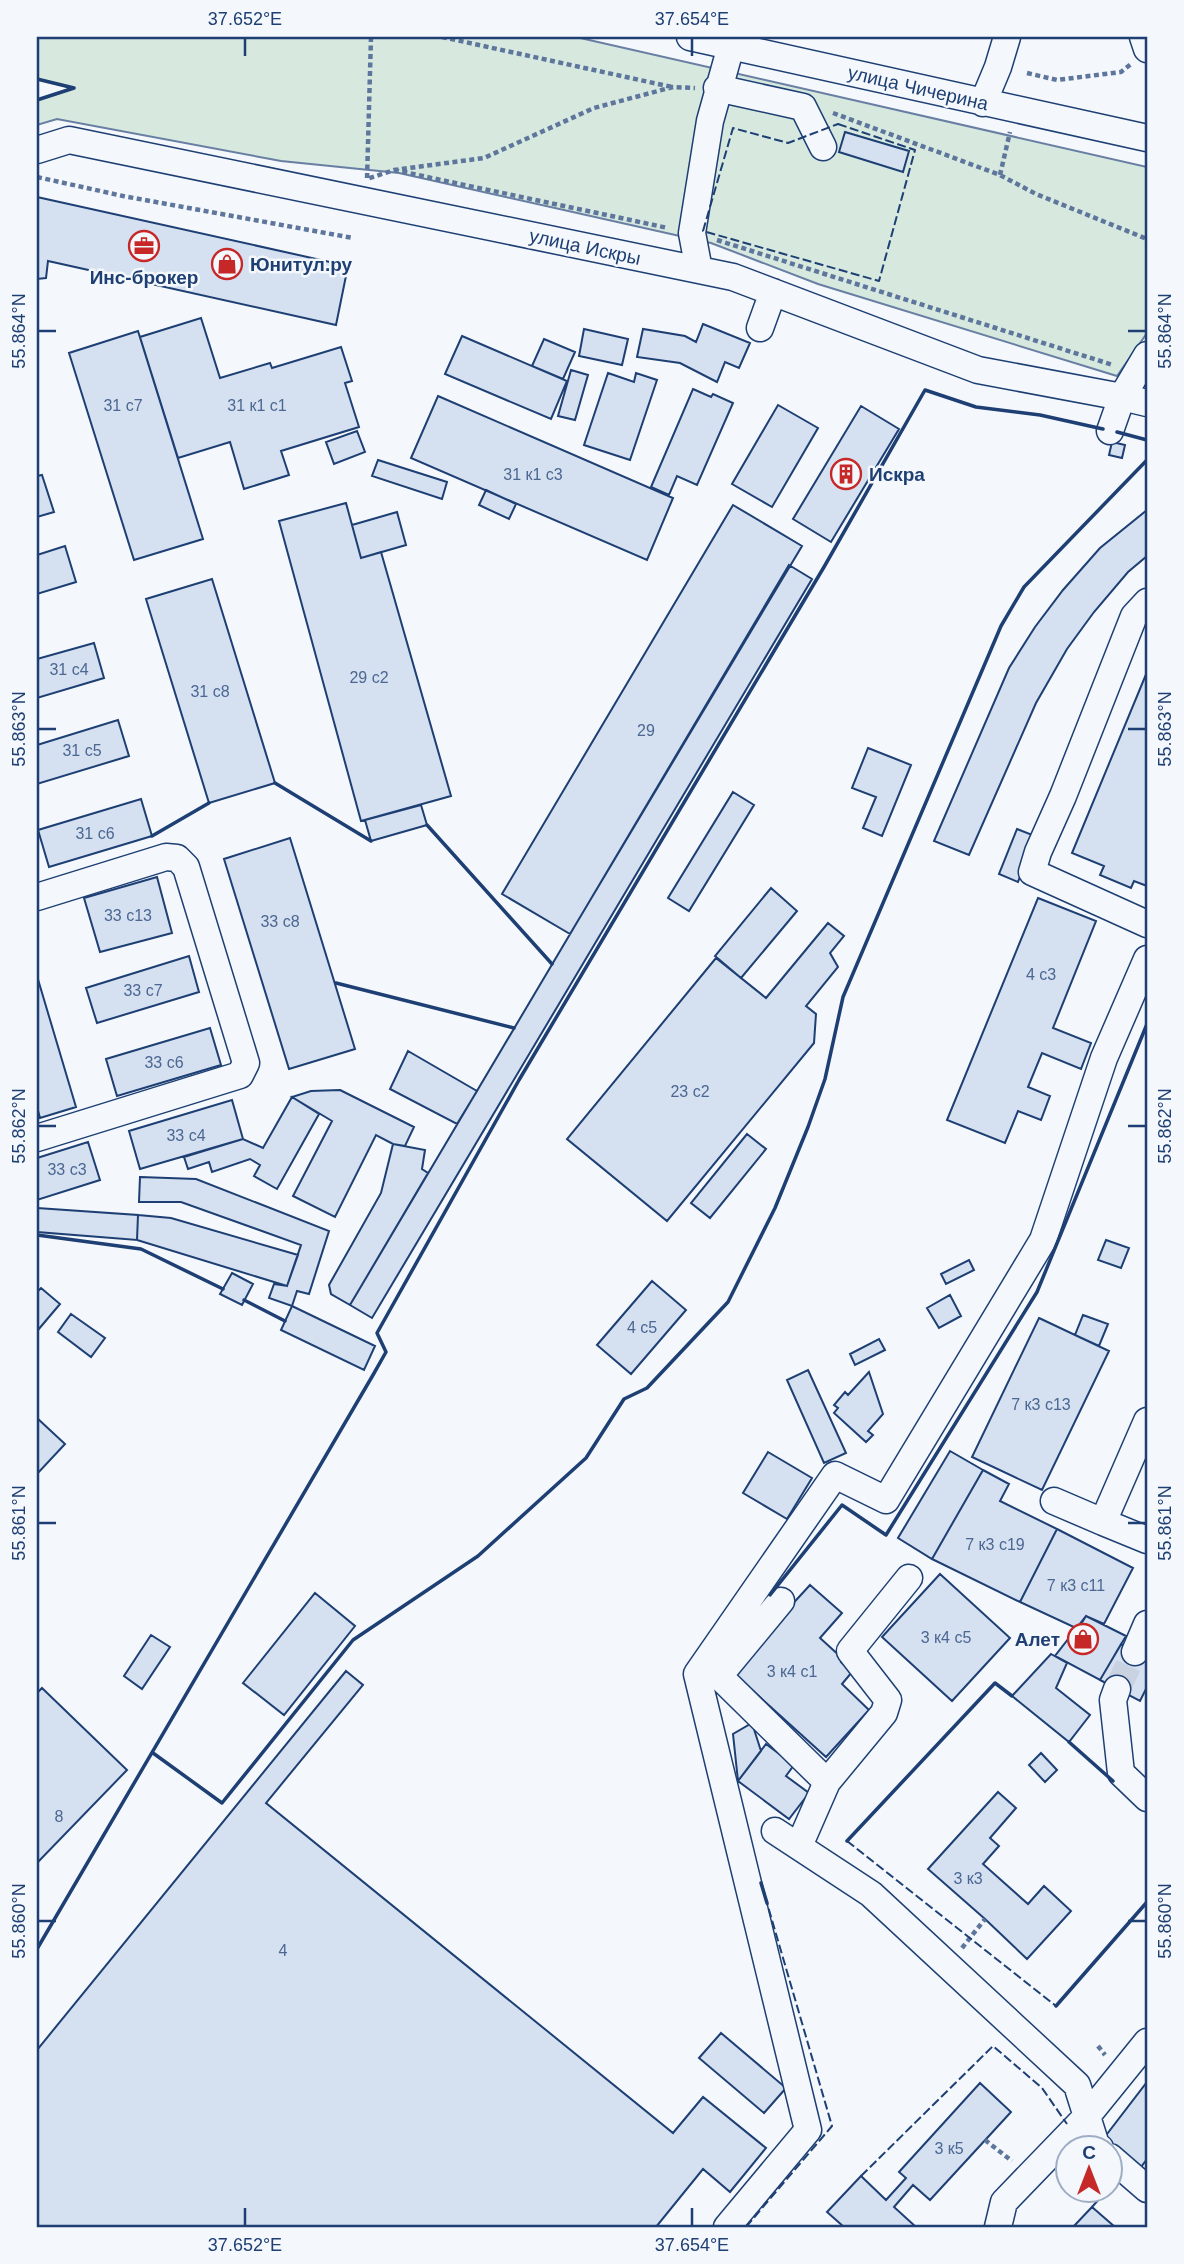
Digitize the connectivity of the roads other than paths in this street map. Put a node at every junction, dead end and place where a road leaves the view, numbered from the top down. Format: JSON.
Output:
{"nodes":[{"id":1,"x":690,"y":37,"type":"edge"},
{"id":2,"x":1007,"y":37,"type":"edge"},
{"id":3,"x":731,"y":46,"type":"junction"},
{"id":4,"x":717,"y":88,"type":"junction"},
{"id":5,"x":983,"y":103,"type":"junction"},
{"id":6,"x":1147,"y":138,"type":"edge"},
{"id":7,"x":823,"y":147,"type":"dead end"},
{"id":8,"x":37,"y":150,"type":"edge"},
{"id":9,"x":699,"y":270,"type":"junction"},
{"id":10,"x":773,"y":292,"type":"junction"},
{"id":11,"x":760,"y":328,"type":"dead end"},
{"id":12,"x":1147,"y":355,"type":"edge"},
{"id":13,"x":1135,"y":400,"type":"edge"},
{"id":14,"x":1110,"y":431,"type":"dead end"},
{"id":15,"x":1147,"y":601,"type":"edge"},
{"id":16,"x":37,"y":897,"type":"edge"},
{"id":17,"x":1147,"y":924,"type":"edge"},
{"id":18,"x":1147,"y":959,"type":"edge"},
{"id":19,"x":37,"y":1138,"type":"edge"},
{"id":20,"x":1147,"y":1421,"type":"edge"},
{"id":21,"x":1055,"y":1501,"type":"dead end"},
{"id":22,"x":1103,"y":1522,"type":"junction"},
{"id":23,"x":1147,"y":1541,"type":"edge"},
{"id":24,"x":909,"y":1578,"type":"dead end"},
{"id":25,"x":781,"y":1601,"type":"dead end"},
{"id":26,"x":1147,"y":1624,"type":"edge"},
{"id":27,"x":1135,"y":1652,"type":"tunnel mouth"},
{"id":28,"x":1118,"y":1689,"type":"tunnel mouth"},
{"id":29,"x":827,"y":1782,"type":"junction"},
{"id":30,"x":1147,"y":1797,"type":"edge"},
{"id":31,"x":775,"y":1831,"type":"dead end"},
{"id":32,"x":799,"y":1846,"type":"junction"},
{"id":33,"x":1147,"y":2042,"type":"edge"},
{"id":34,"x":1087,"y":2116,"type":"junction"},
{"id":35,"x":1093,"y":2134,"type":"edge"},
{"id":36,"x":1124,"y":2169,"type":"edge"},
{"id":37,"x":1147,"y":2189,"type":"edge"},
{"id":38,"x":726,"y":2227,"type":"edge"},
{"id":39,"x":998,"y":2227,"type":"edge"}],
"edges":[{"from":1,"to":3,"type":"street","name":"улица Чичерина"},
{"from":2,"to":5,"type":"street"},
{"from":3,"to":4,"type":"street"},
{"from":3,"to":5,"type":"street","name":"улица Чичерина"},
{"from":4,"to":7,"type":"street"},
{"from":4,"to":9,"type":"street"},
{"from":5,"to":6,"type":"street","name":"улица Чичерина"},
{"from":8,"to":9,"type":"street","name":"улица Искры"},
{"from":9,"to":10,"type":"street","name":"улица Искры"},
{"from":10,"to":11,"type":"street"},
{"from":10,"to":13,"type":"street","name":"улица Искры"},
{"from":12,"to":13,"type":"street"},
{"from":13,"to":14,"type":"street"},
{"from":15,"to":17,"type":"street"},
{"from":16,"to":19,"type":"street"},
{"from":18,"to":38,"type":"street"},
{"from":20,"to":22,"type":"street"},
{"from":21,"to":22,"type":"street"},
{"from":22,"to":23,"type":"street"},
{"from":24,"to":29,"type":"street"},
{"from":25,"to":29,"type":"street"},
{"from":26,"to":27,"type":"street"},
{"from":28,"to":30,"type":"street"},
{"from":29,"to":32,"type":"street"},
{"from":31,"to":32,"type":"street"},
{"from":32,"to":34,"type":"street"},
{"from":33,"to":34,"type":"street"},
{"from":34,"to":35,"type":"street"},
{"from":34,"to":39,"type":"street"},
{"from":36,"to":37,"type":"street"}]}
